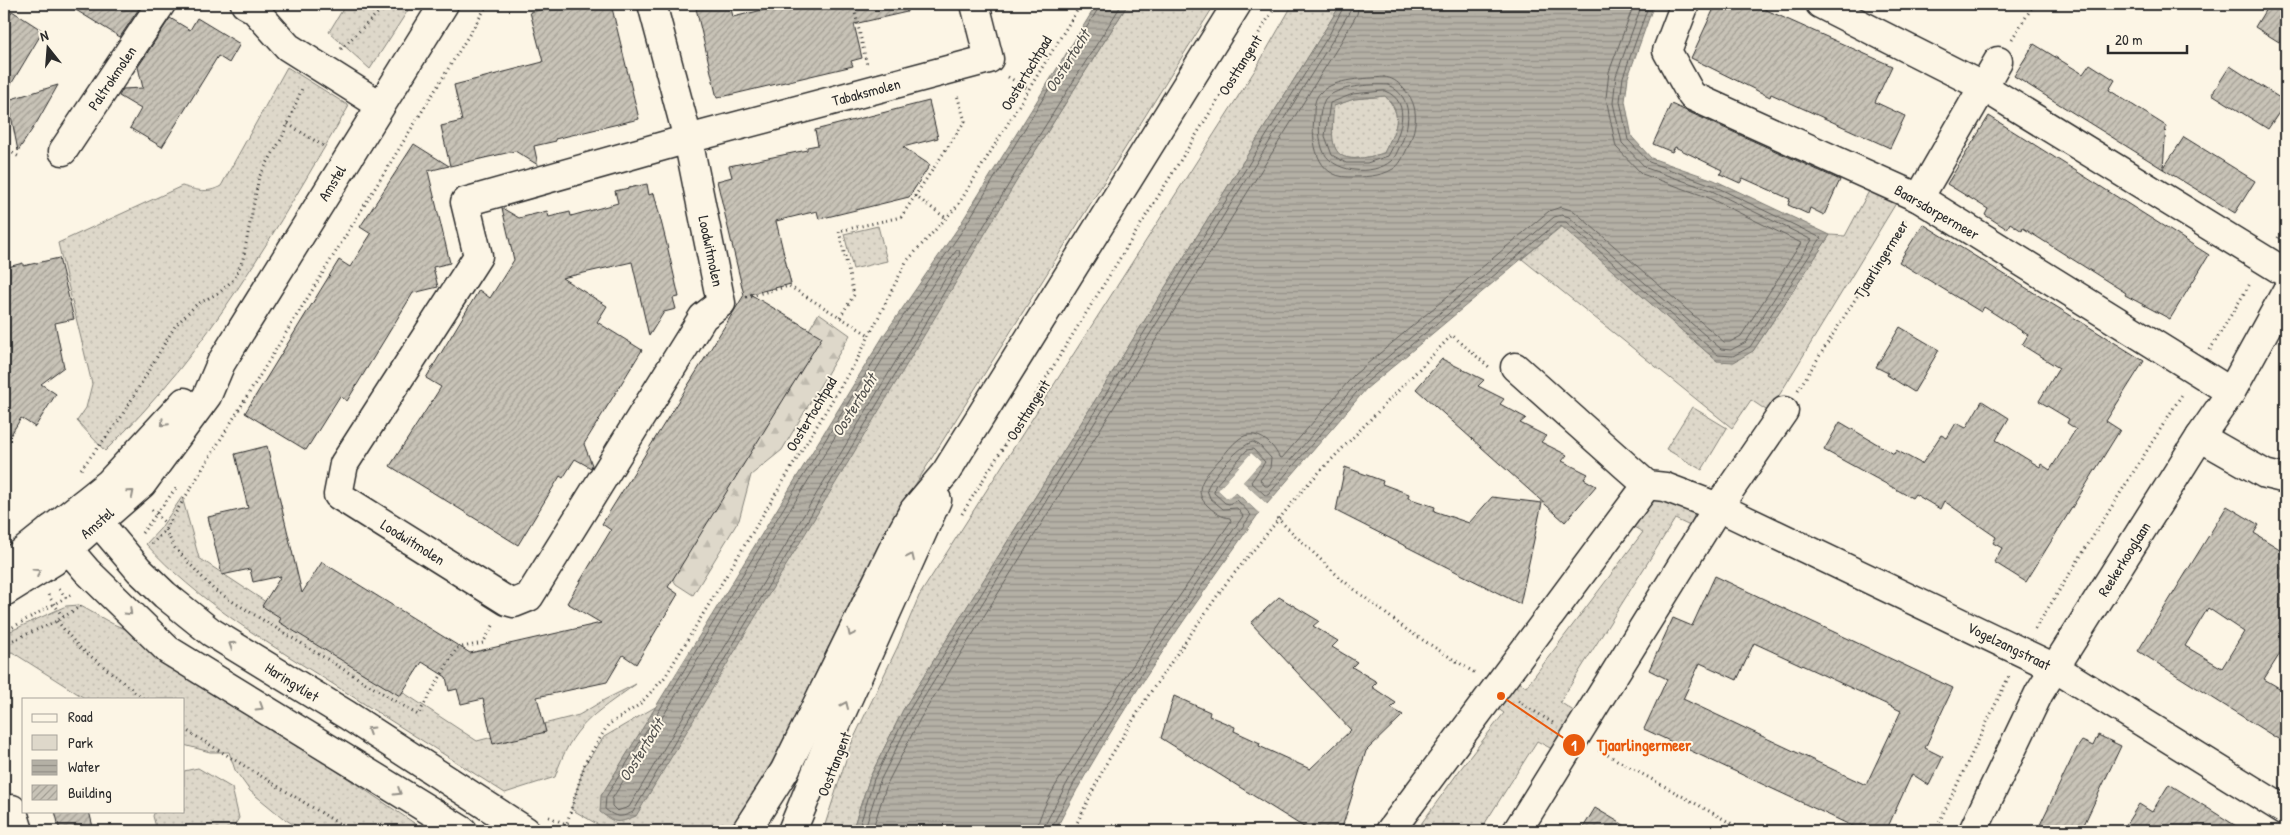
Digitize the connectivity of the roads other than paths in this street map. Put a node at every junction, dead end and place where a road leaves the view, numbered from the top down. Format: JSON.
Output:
{"nodes":[{"id":1,"x":161,"y":4,"type":"edge"},
{"id":2,"x":245,"y":4,"type":"edge"},
{"id":3,"x":444,"y":4,"type":"edge"},
{"id":4,"x":652,"y":4,"type":"edge"},
{"id":5,"x":975,"y":4,"type":"edge"},
{"id":6,"x":1237,"y":4,"type":"edge"},
{"id":7,"x":1685,"y":4,"type":"edge"},
{"id":8,"x":1820,"y":4,"type":"edge"},
{"id":9,"x":1998,"y":61,"type":"road end"},
{"id":10,"x":1982,"y":86,"type":"junction"},
{"id":11,"x":380,"y":105,"type":"junction"},
{"id":12,"x":688,"y":139,"type":"junction"},
{"id":13,"x":62,"y":151,"type":"dead end"},
{"id":14,"x":1919,"y":198,"type":"junction"},
{"id":15,"x":2276,"y":266,"type":"edge"},
{"id":16,"x":2286,"y":292,"type":"edge"},
{"id":17,"x":1515,"y":367,"type":"road end"},
{"id":18,"x":2231,"y":392,"type":"junction"},
{"id":19,"x":1784,"y":411,"type":"road end"},
{"id":20,"x":2200,"y":437,"type":"junction"},
{"id":21,"x":946,"y":472,"type":"junction"},
{"id":22,"x":2286,"y":479,"type":"edge"},
{"id":23,"x":1647,"y":486,"type":"junction"},
{"id":24,"x":1718,"y":507,"type":"junction"},
{"id":25,"x":91,"y":512,"type":"junction"},
{"id":26,"x":59,"y":539,"type":"junction"},
{"id":27,"x":4,"y":567,"type":"edge"},
{"id":28,"x":4,"y":592,"type":"edge"},
{"id":29,"x":2055,"y":668,"type":"junction"},
{"id":30,"x":785,"y":770,"type":"junction"},
{"id":31,"x":2286,"y":810,"type":"edge"},
{"id":32,"x":4,"y":812,"type":"edge"},
{"id":33,"x":19,"y":831,"type":"edge"},
{"id":34,"x":463,"y":831,"type":"edge"},
{"id":35,"x":526,"y":831,"type":"edge"},
{"id":36,"x":746,"y":831,"type":"edge"},
{"id":37,"x":766,"y":831,"type":"edge"},
{"id":38,"x":792,"y":831,"type":"edge"},
{"id":39,"x":1390,"y":831,"type":"edge"},
{"id":40,"x":1517,"y":831,"type":"edge"},
{"id":41,"x":1973,"y":831,"type":"edge"}],
"edges":[{"from":1,"to":13,"type":"street","name":"Paltrokmolen"},
{"from":2,"to":11,"type":"street"},
{"from":3,"to":11,"type":"street","name":"Amstel"},
{"from":4,"to":12,"type":"street","name":"Loodwitmolen"},
{"from":5,"to":12,"type":"street","name":"Tabaksmolen"},
{"from":6,"to":21,"type":"street","name":"Oosttangent"},
{"from":7,"to":14,"type":"street","name":"Baarsdorpermeer"},
{"from":8,"to":10,"type":"street"},
{"from":9,"to":10,"type":"street"},
{"from":10,"to":14,"type":"street"},
{"from":10,"to":15,"type":"street"},
{"from":11,"to":25,"type":"street","name":"Amstel"},
{"from":12,"to":12,"type":"street","name":"Loodwitmolen"},
{"from":14,"to":18,"type":"street","name":"Baarsdorpermeer"},
{"from":16,"to":18,"type":"street","name":"Reekerkooglaan"},
{"from":17,"to":23,"type":"street"},
{"from":18,"to":20,"type":"street","name":"Reekerkooglaan"},
{"from":19,"to":24,"type":"street"},
{"from":20,"to":22,"type":"street"},
{"from":20,"to":29,"type":"street","name":"Reekerkooglaan"},
{"from":21,"to":30,"type":"street","name":"Oosttangent","one_way":true},
{"from":38,"to":21,"type":"street","name":"Oosttangent","one_way":true},
{"from":23,"to":24,"type":"street"},
{"from":23,"to":39,"type":"street"},
{"from":24,"to":29,"type":"street","name":"Vogelzangstraat"},
{"from":24,"to":40,"type":"street"},
{"from":25,"to":26,"type":"street","name":"Amstel"},
{"from":35,"to":25,"type":"street","name":"Haringvliet","one_way":true},
{"from":26,"to":27,"type":"street","name":"Amstel"},
{"from":28,"to":26,"type":"street","name":"Amstel","one_way":true},
{"from":26,"to":34,"type":"street","one_way":true},
{"from":29,"to":31,"type":"street","name":"Vogelzangstraat"},
{"from":29,"to":41,"type":"street","name":"Reekerkooglaan"},
{"from":30,"to":36,"type":"street","name":"Oosttangent"},
{"from":30,"to":37,"type":"street","name":"Oosttangent"},
{"from":32,"to":33,"type":"street"}]}
